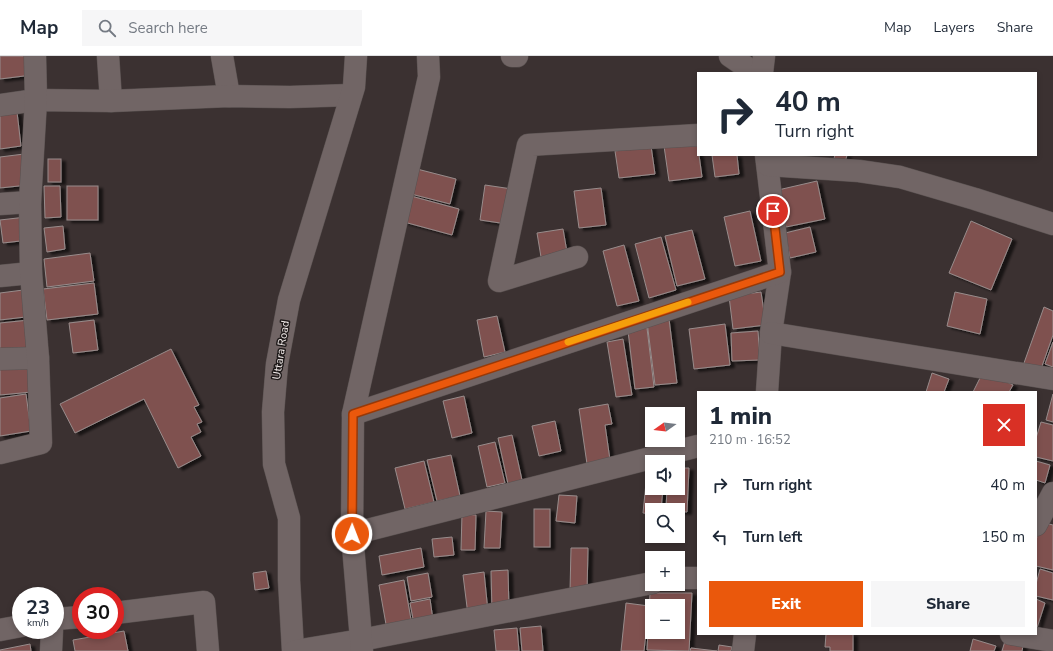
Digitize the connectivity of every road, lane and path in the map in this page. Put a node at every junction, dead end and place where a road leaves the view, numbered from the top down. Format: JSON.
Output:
{"nodes":[{"id":1,"x":35,"y":56,"type":"edge"},
{"id":2,"x":108,"y":56,"type":"edge"},
{"id":3,"x":222,"y":56,"type":"edge"},
{"id":4,"x":356,"y":56,"type":"edge"},
{"id":5,"x":428,"y":56,"type":"edge"},
{"id":6,"x":512,"y":56,"type":"edge"},
{"id":7,"x":517,"y":56,"type":"edge"},
{"id":8,"x":730,"y":56,"type":"edge"},
{"id":9,"x":764,"y":56,"type":"edge"},
{"id":10,"x":748,"y":72,"type":"edge"},
{"id":11,"x":762,"y":72,"type":"edge"},
{"id":12,"x":229,"y":96,"type":"junction"},
{"id":13,"x":351,"y":96,"type":"junction"},
{"id":14,"x":36,"y":100,"type":"junction"},
{"id":15,"x":111,"y":101,"type":"junction"},
{"id":16,"x":0,"y":105,"type":"edge"},
{"id":17,"x":697,"y":135,"type":"edge"},
{"id":18,"x":767,"y":160,"type":"edge"},
{"id":19,"x":30,"y":202,"type":"junction"},
{"id":20,"x":0,"y":204,"type":"edge"},
{"id":21,"x":1053,"y":224,"type":"edge"},
{"id":22,"x":577,"y":257,"type":"dead end"},
{"id":23,"x":780,"y":272,"type":"junction"},
{"id":24,"x":31,"y":274,"type":"junction"},
{"id":25,"x":0,"y":276,"type":"edge"},
{"id":26,"x":771,"y":333,"type":"junction"},
{"id":27,"x":38,"y":358,"type":"junction"},
{"id":28,"x":0,"y":359,"type":"edge"},
{"id":29,"x":1053,"y":379,"type":"edge"},
{"id":30,"x":767,"y":391,"type":"edge"},
{"id":31,"x":353,"y":414,"type":"junction"},
{"id":32,"x":697,"y":446,"type":"edge"},
{"id":33,"x":0,"y":453,"type":"edge"},
{"id":34,"x":1053,"y":493,"type":"edge"},
{"id":35,"x":1042,"y":518,"type":"edge"},
{"id":36,"x":352,"y":534,"type":"junction"},
{"id":37,"x":685,"y":578,"type":"edge"},
{"id":38,"x":697,"y":578,"type":"edge"},
{"id":39,"x":645,"y":584,"type":"edge"},
{"id":40,"x":124,"y":612,"type":"edge"},
{"id":41,"x":12,"y":628,"type":"edge"},
{"id":42,"x":0,"y":630,"type":"edge"},
{"id":43,"x":745,"y":635,"type":"edge"},
{"id":44,"x":1018,"y":635,"type":"edge"},
{"id":45,"x":52,"y":639,"type":"edge"},
{"id":46,"x":1053,"y":641,"type":"edge"},
{"id":47,"x":361,"y":645,"type":"edge"},
{"id":48,"x":51,"y":651,"type":"edge"},
{"id":49,"x":208,"y":651,"type":"edge"},
{"id":50,"x":294,"y":651,"type":"edge"},
{"id":51,"x":743,"y":651,"type":"edge"}],
"edges":[{"from":1,"to":14,"type":"street"},
{"from":2,"to":15,"type":"street"},
{"from":3,"to":12,"type":"street"},
{"from":4,"to":13,"type":"street","name":"Uttara Road"},
{"from":5,"to":31,"type":"street"},
{"from":6,"to":7,"type":"street"},
{"from":8,"to":10,"type":"street"},
{"from":9,"to":11,"type":"street"},
{"from":12,"to":13,"type":"street"},
{"from":12,"to":15,"type":"street"},
{"from":13,"to":50,"type":"street","name":"Uttara Road"},
{"from":14,"to":15,"type":"street"},
{"from":14,"to":16,"type":"street"},
{"from":14,"to":19,"type":"street"},
{"from":17,"to":22,"type":"street"},
{"from":18,"to":21,"type":"street"},
{"from":18,"to":23,"type":"street"},
{"from":19,"to":20,"type":"street"},
{"from":19,"to":24,"type":"street"},
{"from":23,"to":26,"type":"street"},
{"from":23,"to":31,"type":"street"},
{"from":24,"to":25,"type":"street"},
{"from":24,"to":27,"type":"street"},
{"from":26,"to":29,"type":"street"},
{"from":26,"to":30,"type":"street"},
{"from":27,"to":28,"type":"street"},
{"from":27,"to":33,"type":"street"},
{"from":31,"to":36,"type":"street"},
{"from":32,"to":36,"type":"street"},
{"from":34,"to":35,"type":"street"},
{"from":36,"to":47,"type":"street"},
{"from":37,"to":38,"type":"street"},
{"from":39,"to":47,"type":"street"},
{"from":40,"to":49,"type":"street"},
{"from":41,"to":42,"type":"street"},
{"from":43,"to":51,"type":"street"},
{"from":44,"to":46,"type":"street"},
{"from":45,"to":48,"type":"street"},
{"from":47,"to":50,"type":"street"}]}
